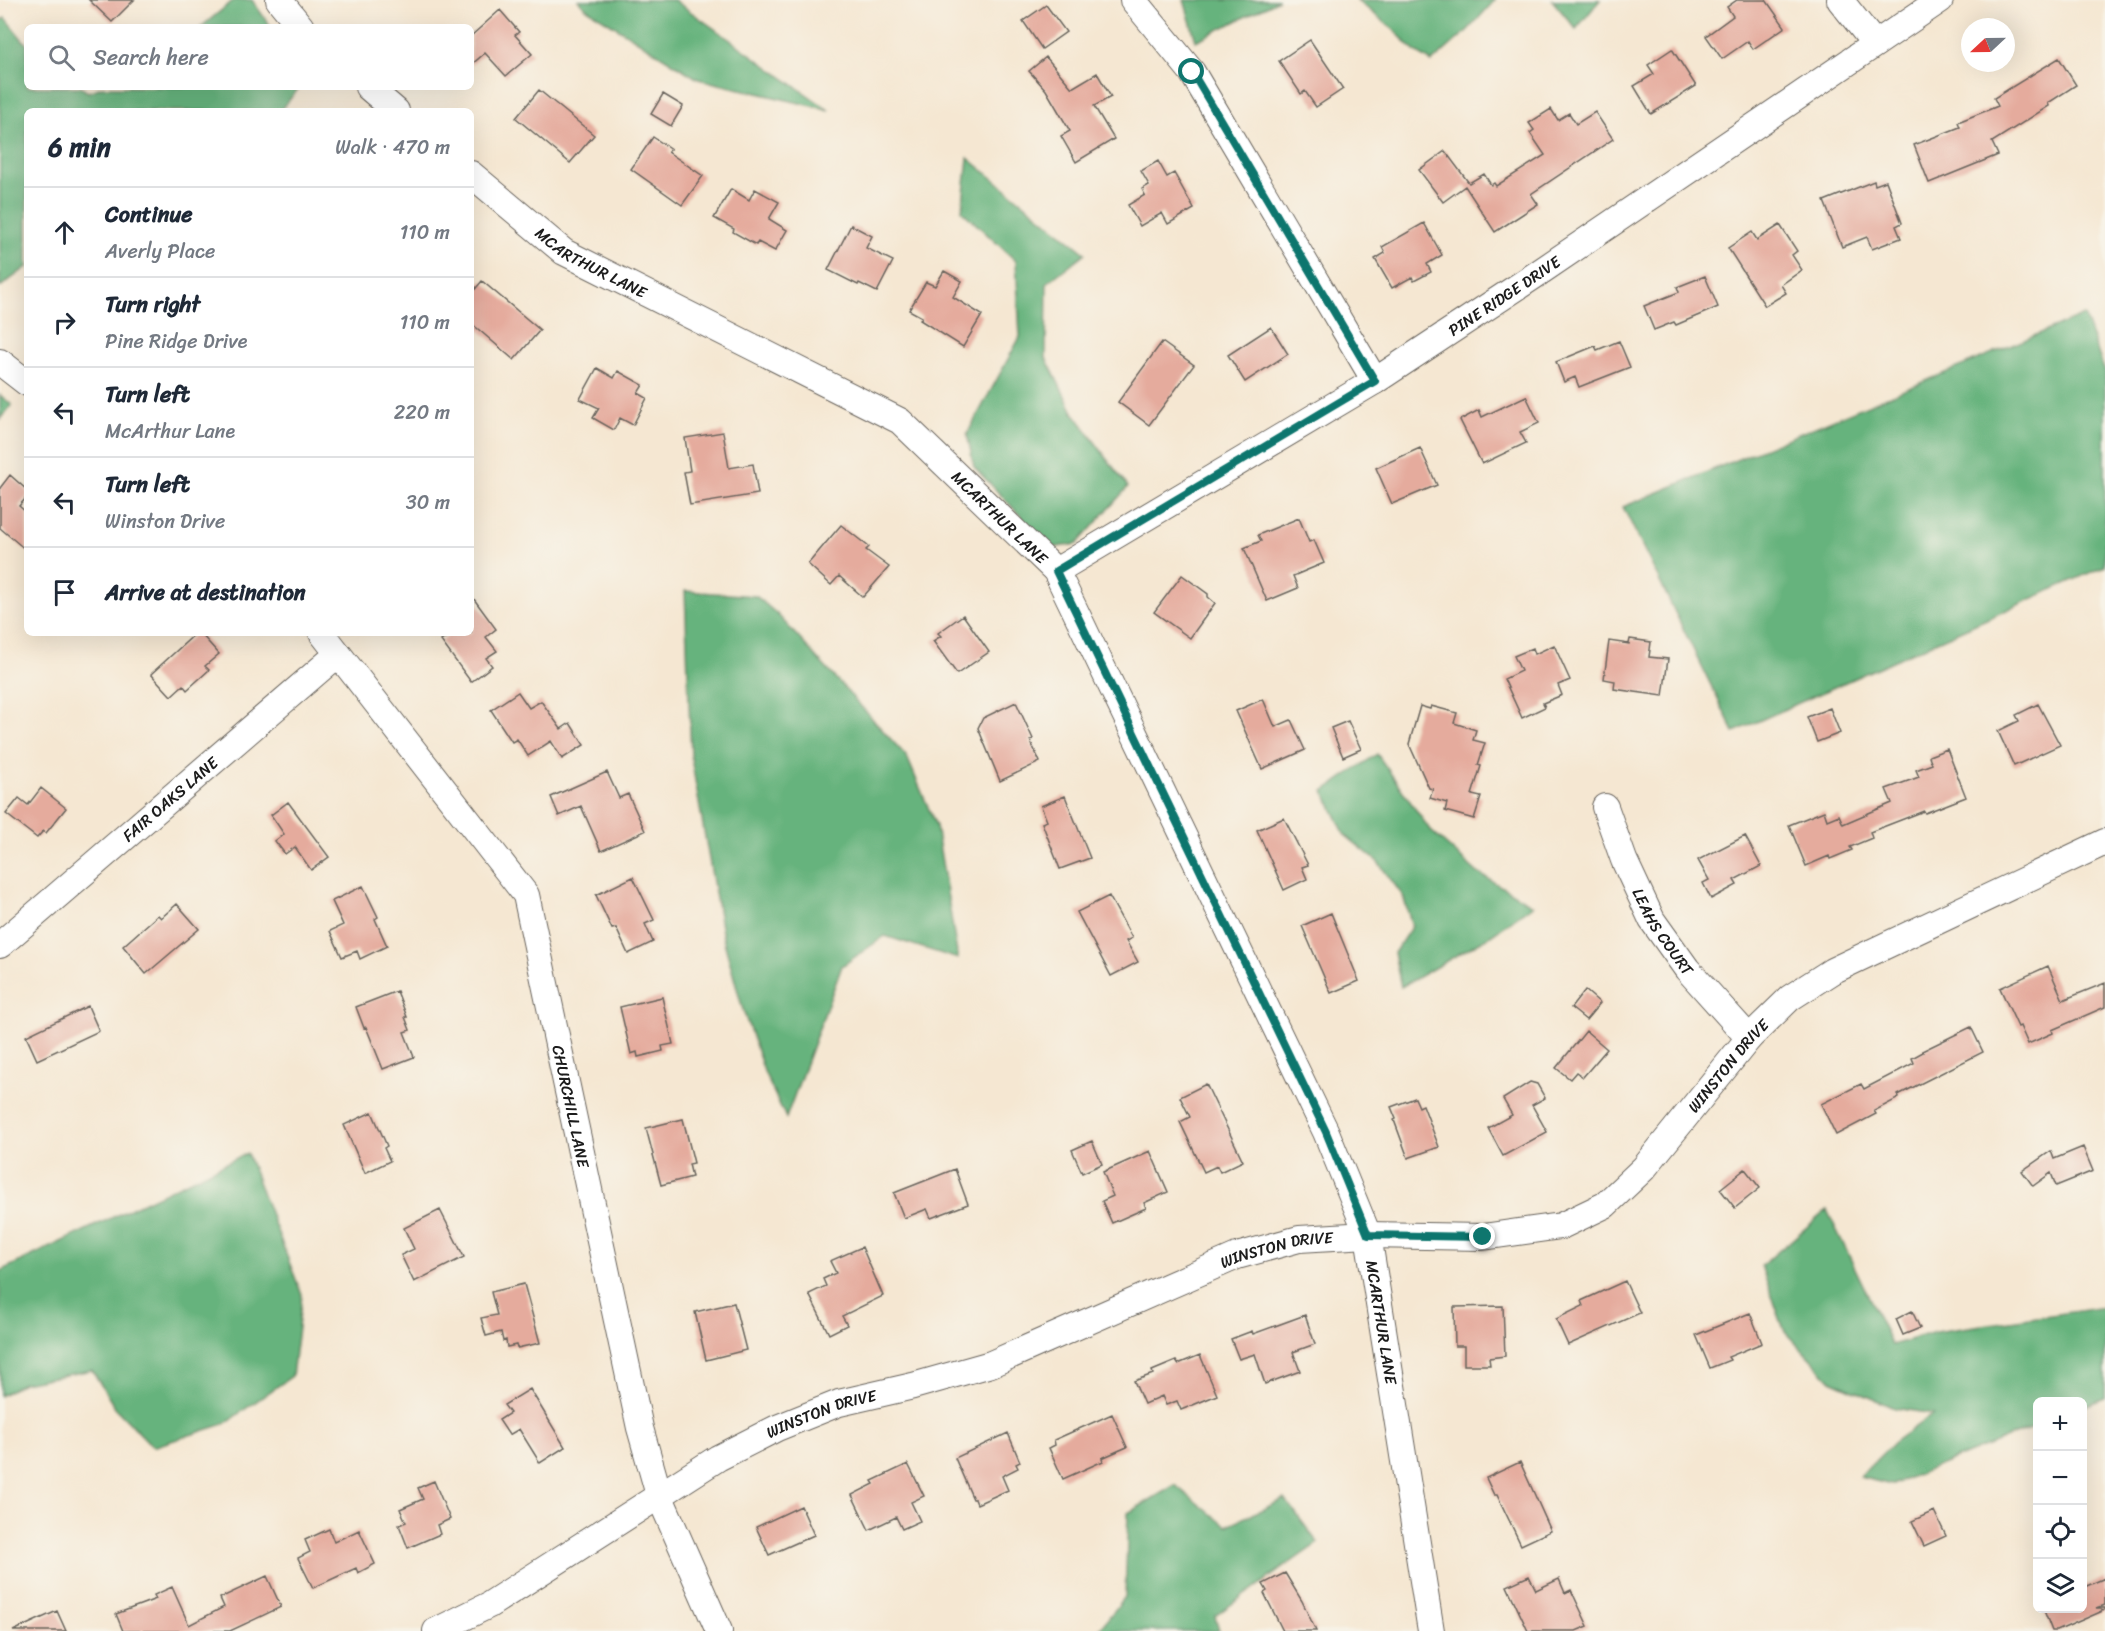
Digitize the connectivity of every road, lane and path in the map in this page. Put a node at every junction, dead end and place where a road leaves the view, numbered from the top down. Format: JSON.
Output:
{"nodes":[{"id":1,"x":279,"y":0,"type":"edge"},
{"id":2,"x":1133,"y":0,"type":"edge"},
{"id":3,"x":1840,"y":0,"type":"edge"},
{"id":4,"x":1940,"y":0,"type":"edge"},
{"id":5,"x":299,"y":24,"type":"edge"},
{"id":6,"x":1875,"y":44,"type":"junction"},
{"id":7,"x":372,"y":90,"type":"edge"},
{"id":8,"x":392,"y":108,"type":"edge"},
{"id":9,"x":474,"y":177,"type":"edge"},
{"id":10,"x":0,"y":362,"type":"edge"},
{"id":11,"x":24,"y":381,"type":"edge"},
{"id":12,"x":1375,"y":381,"type":"junction"},
{"id":13,"x":1056,"y":571,"type":"junction"},
{"id":14,"x":324,"y":636,"type":"edge"},
{"id":15,"x":338,"y":654,"type":"junction"},
{"id":16,"x":1605,"y":807,"type":"dead end"},
{"id":17,"x":2105,"y":842,"type":"edge"},
{"id":18,"x":0,"y":945,"type":"edge"},
{"id":19,"x":1749,"y":1038,"type":"junction"},
{"id":20,"x":1368,"y":1235,"type":"junction"},
{"id":21,"x":659,"y":1495,"type":"junction"},
{"id":22,"x":436,"y":1631,"type":"edge"},
{"id":23,"x":718,"y":1631,"type":"edge"},
{"id":24,"x":1431,"y":1631,"type":"edge"}],
"edges":[{"from":1,"to":5,"type":"street"},
{"from":2,"to":12,"type":"street"},
{"from":3,"to":6,"type":"street"},
{"from":4,"to":6,"type":"street","name":"PINE RIDGE DRIVE"},
{"from":6,"to":12,"type":"street","name":"PINE RIDGE DRIVE"},
{"from":7,"to":8,"type":"street"},
{"from":9,"to":13,"type":"street","name":"MCARTHUR LANE"},
{"from":10,"to":11,"type":"street"},
{"from":12,"to":13,"type":"street","name":"PINE RIDGE DRIVE"},
{"from":13,"to":20,"type":"street","name":"MCARTHUR LANE"},
{"from":14,"to":15,"type":"street","name":"CHURCHILL LANE"},
{"from":15,"to":18,"type":"street","name":"FAIR OAKS LANE"},
{"from":15,"to":21,"type":"street","name":"CHURCHILL LANE"},
{"from":16,"to":19,"type":"street","name":"LEAHS COURT"},
{"from":17,"to":19,"type":"street","name":"WINSTON DRIVE"},
{"from":19,"to":20,"type":"street","name":"WINSTON DRIVE"},
{"from":20,"to":21,"type":"street","name":"WINSTON DRIVE"},
{"from":20,"to":24,"type":"street","name":"MCARTHUR LANE"},
{"from":21,"to":22,"type":"street","name":"WINSTON DRIVE"},
{"from":21,"to":23,"type":"street","name":"CHURCHILL LANE"}]}
